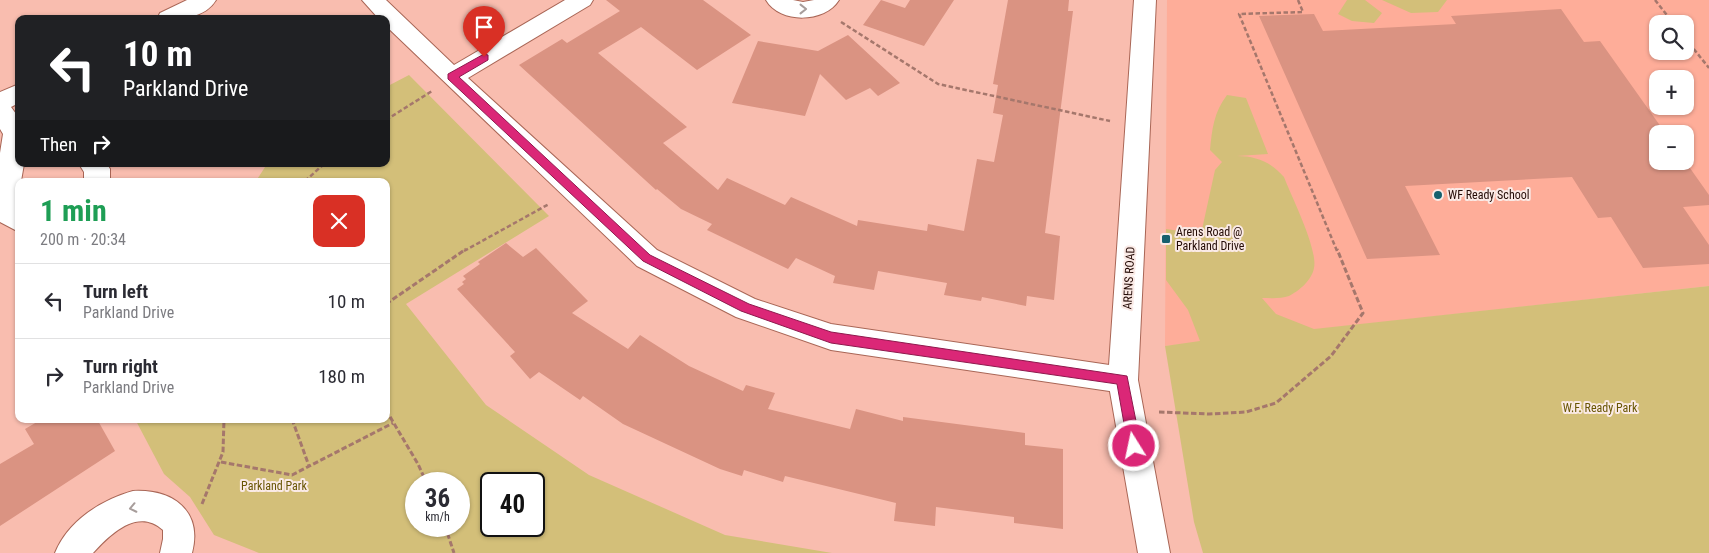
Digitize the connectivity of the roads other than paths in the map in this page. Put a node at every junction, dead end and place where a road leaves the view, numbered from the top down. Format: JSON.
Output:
{"nodes":[{"id":1,"x":206,"y":0,"type":"edge"},
{"id":2,"x":373,"y":0,"type":"edge"},
{"id":3,"x":582,"y":0,"type":"edge"},
{"id":4,"x":778,"y":0,"type":"edge"},
{"id":5,"x":1145,"y":0,"type":"edge"},
{"id":6,"x":823,"y":4,"type":"edge"},
{"id":7,"x":176,"y":15,"type":"edge"},
{"id":8,"x":389,"y":15,"type":"edge"},
{"id":9,"x":390,"y":16,"type":"edge"},
{"id":10,"x":452,"y":76,"type":"junction"},
{"id":11,"x":15,"y":95,"type":"edge"},
{"id":12,"x":0,"y":102,"type":"edge"},
{"id":13,"x":0,"y":110,"type":"edge"},
{"id":14,"x":15,"y":131,"type":"edge"},
{"id":15,"x":15,"y":145,"type":"edge"},
{"id":16,"x":15,"y":220,"type":"edge"},
{"id":17,"x":1122,"y":380,"type":"junction"},
{"id":18,"x":71,"y":553,"type":"edge"},
{"id":19,"x":176,"y":553,"type":"edge"},
{"id":20,"x":1154,"y":553,"type":"edge"}],
"edges":[{"from":1,"to":7,"type":"street"},
{"from":2,"to":8,"type":"street"},
{"from":3,"to":10,"type":"street"},
{"from":4,"to":6,"type":"street","one_way":true},
{"from":5,"to":17,"type":"street","name":"ARENS ROAD"},
{"from":9,"to":10,"type":"street"},
{"from":10,"to":17,"type":"street"},
{"from":11,"to":12,"type":"street"},
{"from":13,"to":14,"type":"street"},
{"from":15,"to":16,"type":"street"},
{"from":17,"to":20,"type":"street","name":"ARENS ROAD"},
{"from":19,"to":18,"type":"street","one_way":true}]}
